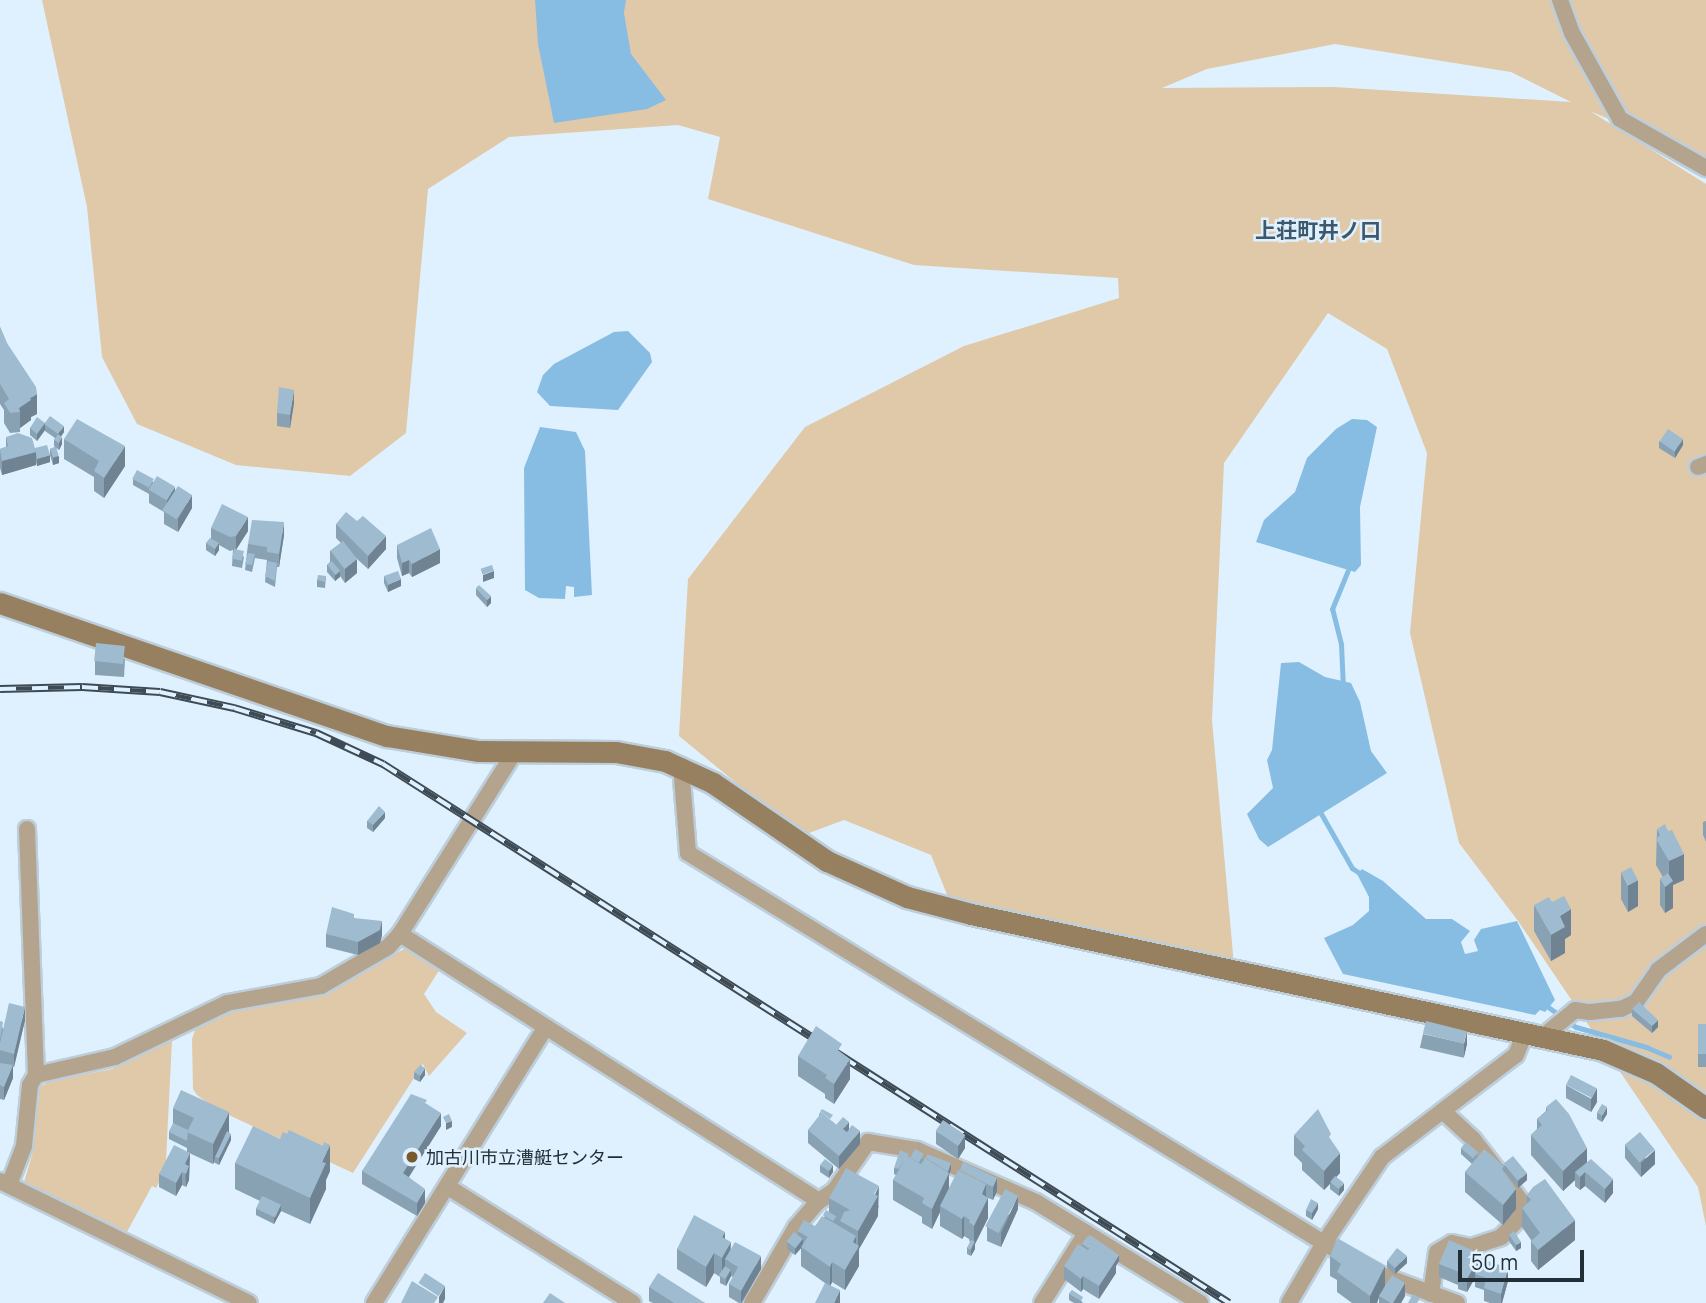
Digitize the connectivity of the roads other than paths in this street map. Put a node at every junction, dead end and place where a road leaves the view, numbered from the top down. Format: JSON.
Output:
{"nodes":[{"id":1,"x":1560,"y":0,"type":"edge"},
{"id":2,"x":1706,"y":168,"type":"edge"},
{"id":3,"x":0,"y":603,"type":"edge"},
{"id":4,"x":514,"y":753,"type":"junction"},
{"id":5,"x":681,"y":766,"type":"junction"},
{"id":6,"x":27,"y":829,"type":"dead end"},
{"id":7,"x":400,"y":934,"type":"junction"},
{"id":8,"x":1706,"y":934,"type":"edge"},
{"id":9,"x":546,"y":1027,"type":"junction"},
{"id":10,"x":1532,"y":1037,"type":"junction"},
{"id":11,"x":36,"y":1075,"type":"junction"},
{"id":12,"x":1706,"y":1108,"type":"edge"},
{"id":13,"x":1443,"y":1111,"type":"junction"},
{"id":14,"x":4,"y":1183,"type":"edge"},
{"id":15,"x":449,"y":1187,"type":"junction"},
{"id":16,"x":819,"y":1202,"type":"junction"},
{"id":17,"x":1087,"y":1233,"type":"junction"},
{"id":18,"x":1324,"y":1243,"type":"junction"},
{"id":19,"x":1431,"y":1294,"type":"junction"},
{"id":20,"x":249,"y":1303,"type":"edge"},
{"id":21,"x":374,"y":1303,"type":"edge"},
{"id":22,"x":633,"y":1303,"type":"edge"},
{"id":23,"x":752,"y":1303,"type":"edge"},
{"id":24,"x":1042,"y":1303,"type":"edge"},
{"id":25,"x":1200,"y":1303,"type":"edge"},
{"id":26,"x":1289,"y":1303,"type":"edge"},
{"id":27,"x":1457,"y":1303,"type":"edge"}],
"edges":[{"from":1,"to":2,"type":"street"},
{"from":3,"to":4,"type":"street"},
{"from":4,"to":5,"type":"street"},
{"from":4,"to":7,"type":"street"},
{"from":5,"to":10,"type":"street"},
{"from":5,"to":18,"type":"street"},
{"from":6,"to":11,"type":"street"},
{"from":7,"to":9,"type":"street"},
{"from":7,"to":11,"type":"street"},
{"from":8,"to":10,"type":"street"},
{"from":9,"to":15,"type":"street"},
{"from":9,"to":16,"type":"street"},
{"from":10,"to":12,"type":"street"},
{"from":10,"to":13,"type":"street"},
{"from":11,"to":14,"type":"street"},
{"from":13,"to":18,"type":"street"},
{"from":13,"to":19,"type":"street"},
{"from":14,"to":20,"type":"street"},
{"from":15,"to":21,"type":"street"},
{"from":15,"to":22,"type":"street"},
{"from":16,"to":17,"type":"street"},
{"from":16,"to":23,"type":"street"},
{"from":17,"to":24,"type":"street"},
{"from":17,"to":25,"type":"street"},
{"from":18,"to":19,"type":"street"},
{"from":18,"to":26,"type":"street"},
{"from":19,"to":27,"type":"street"}]}
